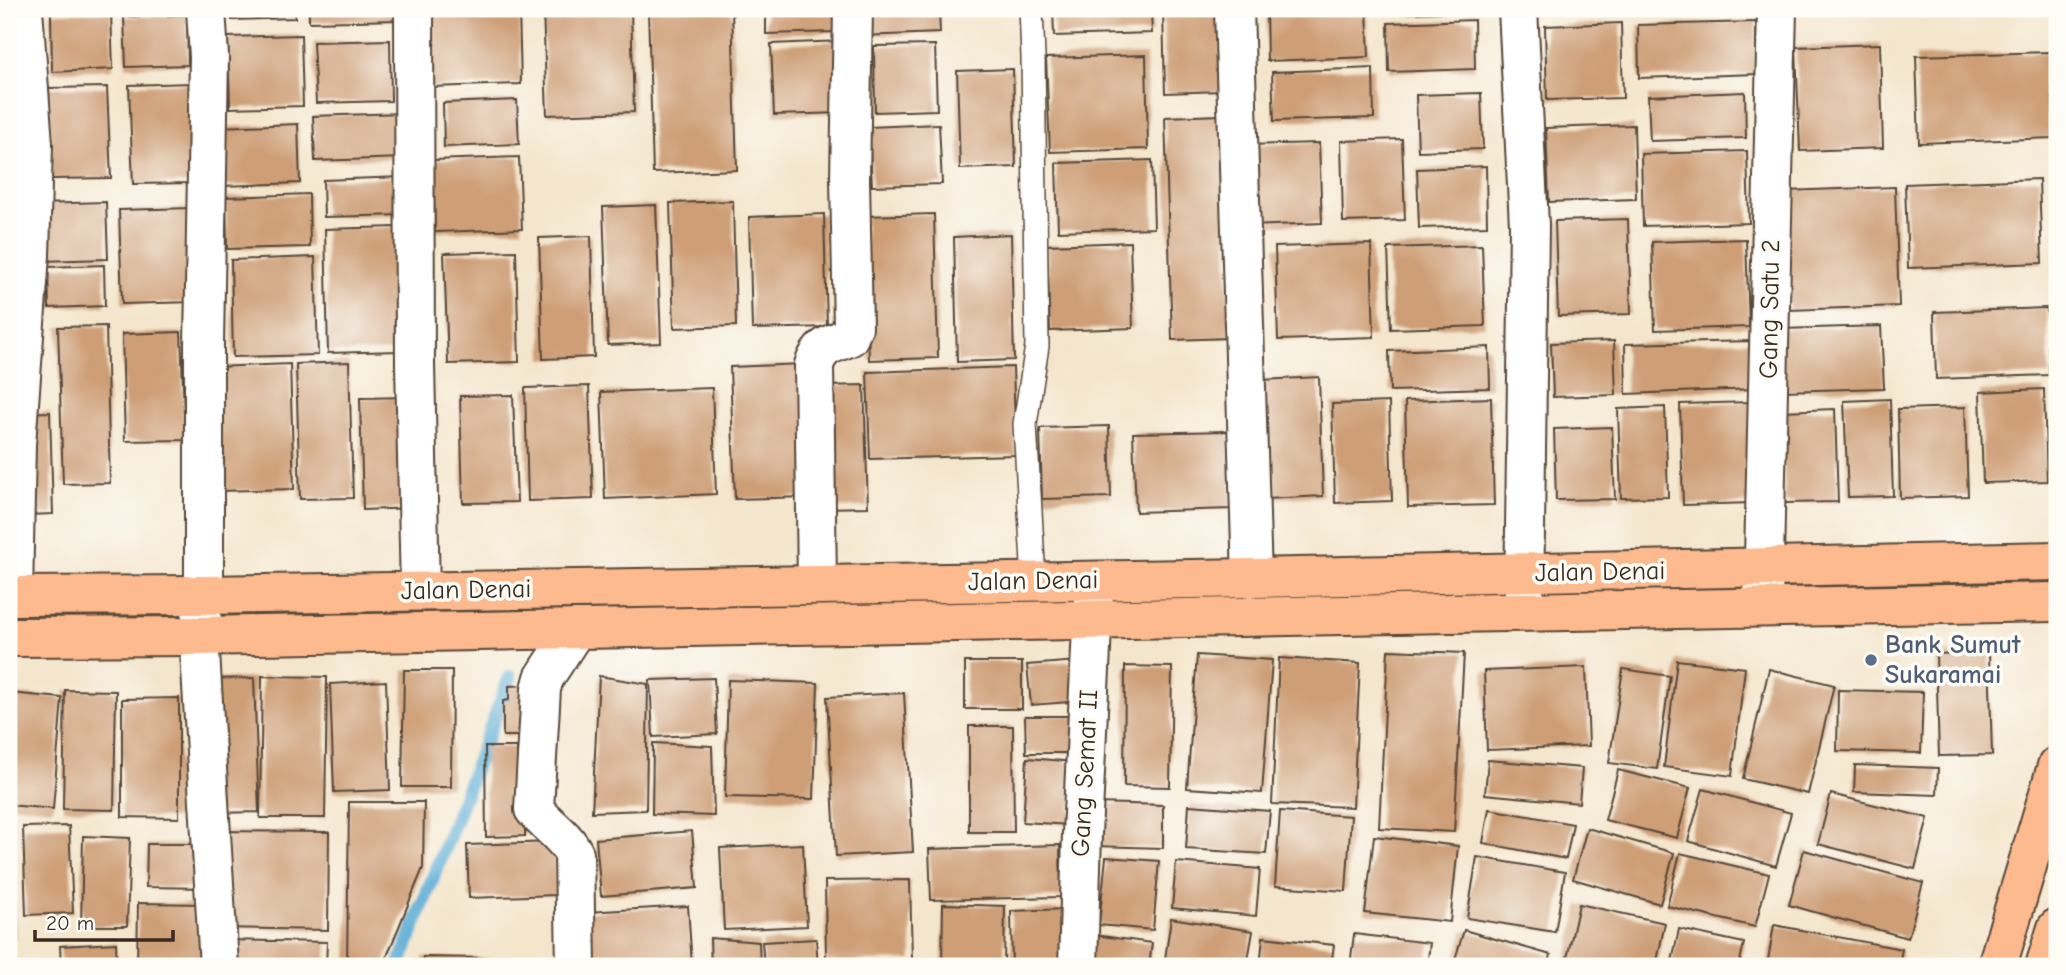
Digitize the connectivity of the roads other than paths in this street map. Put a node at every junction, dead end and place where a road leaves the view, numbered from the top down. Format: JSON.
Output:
{"nodes":[{"id":1,"x":23,"y":9,"type":"edge"},
{"id":2,"x":206,"y":9,"type":"edge"},
{"id":3,"x":414,"y":9,"type":"edge"},
{"id":4,"x":853,"y":9,"type":"edge"},
{"id":5,"x":1031,"y":9,"type":"edge"},
{"id":6,"x":1234,"y":9,"type":"edge"},
{"id":7,"x":1518,"y":9,"type":"edge"},
{"id":8,"x":1777,"y":9,"type":"edge"},
{"id":9,"x":2057,"y":561,"type":"edge"},
{"id":10,"x":1763,"y":568,"type":"junction"},
{"id":11,"x":1524,"y":573,"type":"junction"},
{"id":12,"x":1252,"y":578,"type":"junction"},
{"id":13,"x":1094,"y":580,"type":"junction"},
{"id":14,"x":1034,"y":581,"type":"junction"},
{"id":15,"x":817,"y":584,"type":"junction"},
{"id":16,"x":577,"y":588,"type":"junction"},
{"id":17,"x":420,"y":591,"type":"junction"},
{"id":18,"x":204,"y":595,"type":"junction"},
{"id":19,"x":11,"y":596,"type":"edge"},
{"id":20,"x":2057,"y":602,"type":"edge"},
{"id":21,"x":1762,"y":608,"type":"junction"},
{"id":22,"x":1525,"y":612,"type":"junction"},
{"id":23,"x":1093,"y":620,"type":"junction"},
{"id":24,"x":576,"y":629,"type":"junction"},
{"id":25,"x":199,"y":636,"type":"junction"},
{"id":26,"x":9,"y":637,"type":"edge"},
{"id":27,"x":2057,"y":766,"type":"edge"},
{"id":28,"x":2057,"y":928,"type":"edge"},
{"id":29,"x":219,"y":966,"type":"edge"},
{"id":30,"x":576,"y":966,"type":"edge"},
{"id":31,"x":1078,"y":966,"type":"edge"},
{"id":32,"x":1997,"y":966,"type":"edge"},
{"id":33,"x":2045,"y":966,"type":"edge"}],
"edges":[{"from":1,"to":19,"type":"street"},
{"from":2,"to":18,"type":"street"},
{"from":3,"to":17,"type":"street"},
{"from":4,"to":15,"type":"street"},
{"from":5,"to":14,"type":"lane"},
{"from":6,"to":12,"type":"street"},
{"from":7,"to":11,"type":"street"},
{"from":8,"to":10,"type":"street","name":"Gang Satu 2"},
{"from":9,"to":10,"type":"main road","name":"Jalan Denai"},
{"from":10,"to":11,"type":"main road","name":"Jalan Denai"},
{"from":10,"to":21,"type":"street","name":"Gang Satu 2"},
{"from":11,"to":12,"type":"main road","name":"Jalan Denai"},
{"from":11,"to":22,"type":"street"},
{"from":12,"to":13,"type":"main road","name":"Jalan Denai"},
{"from":13,"to":14,"type":"main road","name":"Jalan Denai"},
{"from":13,"to":23,"type":"street","name":"Gang Semat II"},
{"from":14,"to":15,"type":"main road","name":"Jalan Denai"},
{"from":15,"to":16,"type":"main road","name":"Jalan Denai"},
{"from":16,"to":17,"type":"main road","name":"Jalan Denai"},
{"from":16,"to":24,"type":"main road"},
{"from":17,"to":18,"type":"main road","name":"Jalan Denai"},
{"from":18,"to":19,"type":"main road","name":"Jalan Denai"},
{"from":18,"to":25,"type":"street"},
{"from":20,"to":21,"type":"main road","name":"Jalan Denai"},
{"from":21,"to":22,"type":"main road","name":"Jalan Denai"},
{"from":22,"to":23,"type":"main road","name":"Jalan Denai"},
{"from":23,"to":24,"type":"main road","name":"Jalan Denai"},
{"from":23,"to":31,"type":"street","name":"Gang Semat II"},
{"from":24,"to":25,"type":"main road","name":"Jalan Denai"},
{"from":24,"to":30,"type":"street"},
{"from":25,"to":26,"type":"main road","name":"Jalan Denai"},
{"from":25,"to":29,"type":"street"},
{"from":27,"to":32,"type":"main road"},
{"from":28,"to":33,"type":"main road"}]}
